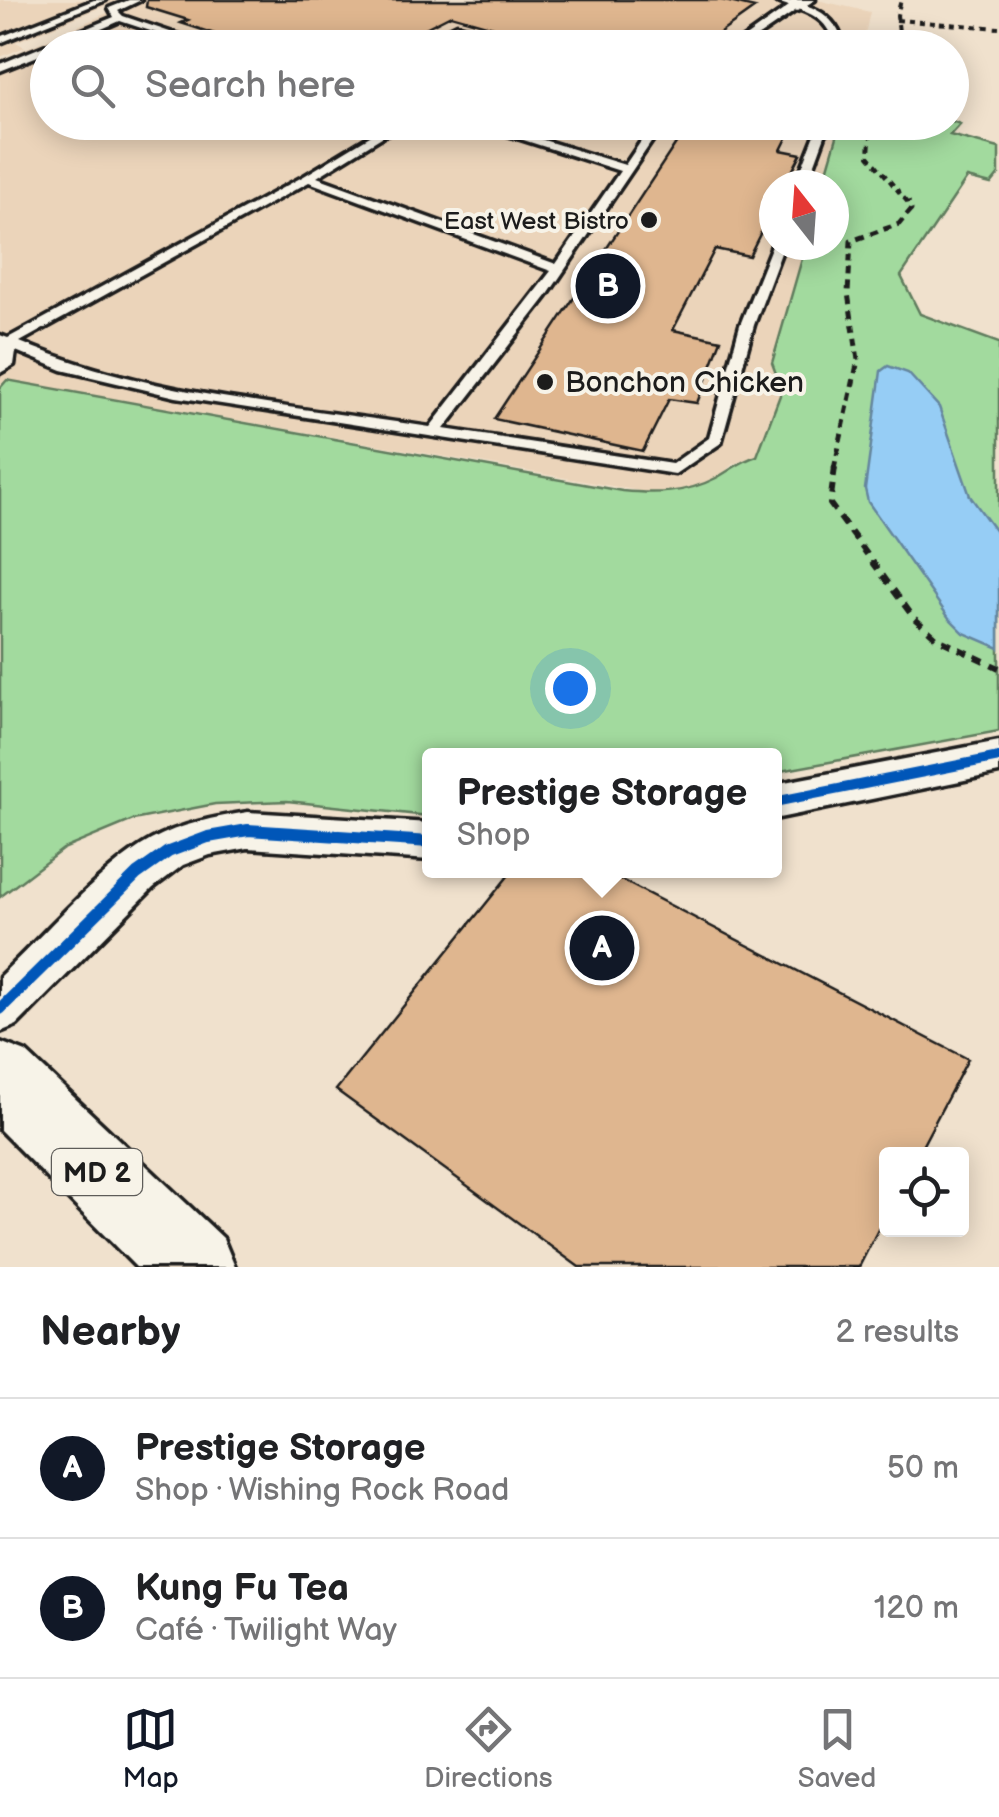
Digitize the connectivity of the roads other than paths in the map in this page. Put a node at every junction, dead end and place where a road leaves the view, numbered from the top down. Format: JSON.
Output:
{"nodes":[{"id":1,"x":102,"y":0,"type":"edge"},
{"id":2,"x":137,"y":0,"type":"edge"},
{"id":3,"x":775,"y":0,"type":"edge"},
{"id":4,"x":801,"y":2,"type":"edge"},
{"id":5,"x":120,"y":18,"type":"junction"},
{"id":6,"x":91,"y":30,"type":"edge"},
{"id":7,"x":157,"y":30,"type":"edge"},
{"id":8,"x":760,"y":30,"type":"edge"},
{"id":9,"x":837,"y":30,"type":"edge"},
{"id":10,"x":0,"y":40,"type":"edge"},
{"id":11,"x":0,"y":56,"type":"edge"},
{"id":12,"x":30,"y":56,"type":"edge"},
{"id":13,"x":15,"y":62,"type":"junction"},
{"id":14,"x":0,"y":68,"type":"edge"},
{"id":15,"x":372,"y":140,"type":"edge"},
{"id":16,"x":530,"y":140,"type":"edge"},
{"id":17,"x":648,"y":140,"type":"edge"},
{"id":18,"x":818,"y":140,"type":"edge"},
{"id":19,"x":628,"y":170,"type":"junction"},
{"id":20,"x":807,"y":170,"type":"edge"},
{"id":21,"x":308,"y":178,"type":"junction"},
{"id":22,"x":772,"y":260,"type":"edge"},
{"id":23,"x":558,"y":269,"type":"junction"},
{"id":24,"x":3,"y":343,"type":"edge"},
{"id":25,"x":0,"y":369,"type":"edge"},
{"id":26,"x":432,"y":433,"type":"junction"},
{"id":27,"x":999,"y":757,"type":"edge"},
{"id":28,"x":782,"y":800,"type":"edge"},
{"id":29,"x":422,"y":841,"type":"edge"},
{"id":30,"x":0,"y":1009,"type":"edge"},
{"id":31,"x":0,"y":1078,"type":"edge"},
{"id":32,"x":194,"y":1267,"type":"edge"}],
"edges":[{"from":1,"to":10,"type":"lane"},
{"from":2,"to":5,"type":"lane"},
{"from":3,"to":4,"type":"lane"},
{"from":4,"to":8,"type":"lane"},
{"from":4,"to":9,"type":"lane"},
{"from":5,"to":6,"type":"lane"},
{"from":5,"to":7,"type":"lane"},
{"from":11,"to":13,"type":"lane"},
{"from":12,"to":13,"type":"lane"},
{"from":13,"to":14,"type":"lane"},
{"from":15,"to":21,"type":"lane"},
{"from":16,"to":19,"type":"lane"},
{"from":17,"to":19,"type":"lane"},
{"from":18,"to":20,"type":"lane"},
{"from":19,"to":23,"type":"lane"},
{"from":21,"to":23,"type":"lane"},
{"from":21,"to":24,"type":"lane"},
{"from":22,"to":26,"type":"lane"},
{"from":23,"to":26,"type":"lane"},
{"from":24,"to":25,"type":"lane"},
{"from":24,"to":26,"type":"lane"},
{"from":27,"to":28,"type":"street"},
{"from":29,"to":30,"type":"street"},
{"from":31,"to":32,"type":"main road","number":"MD 2"}]}
